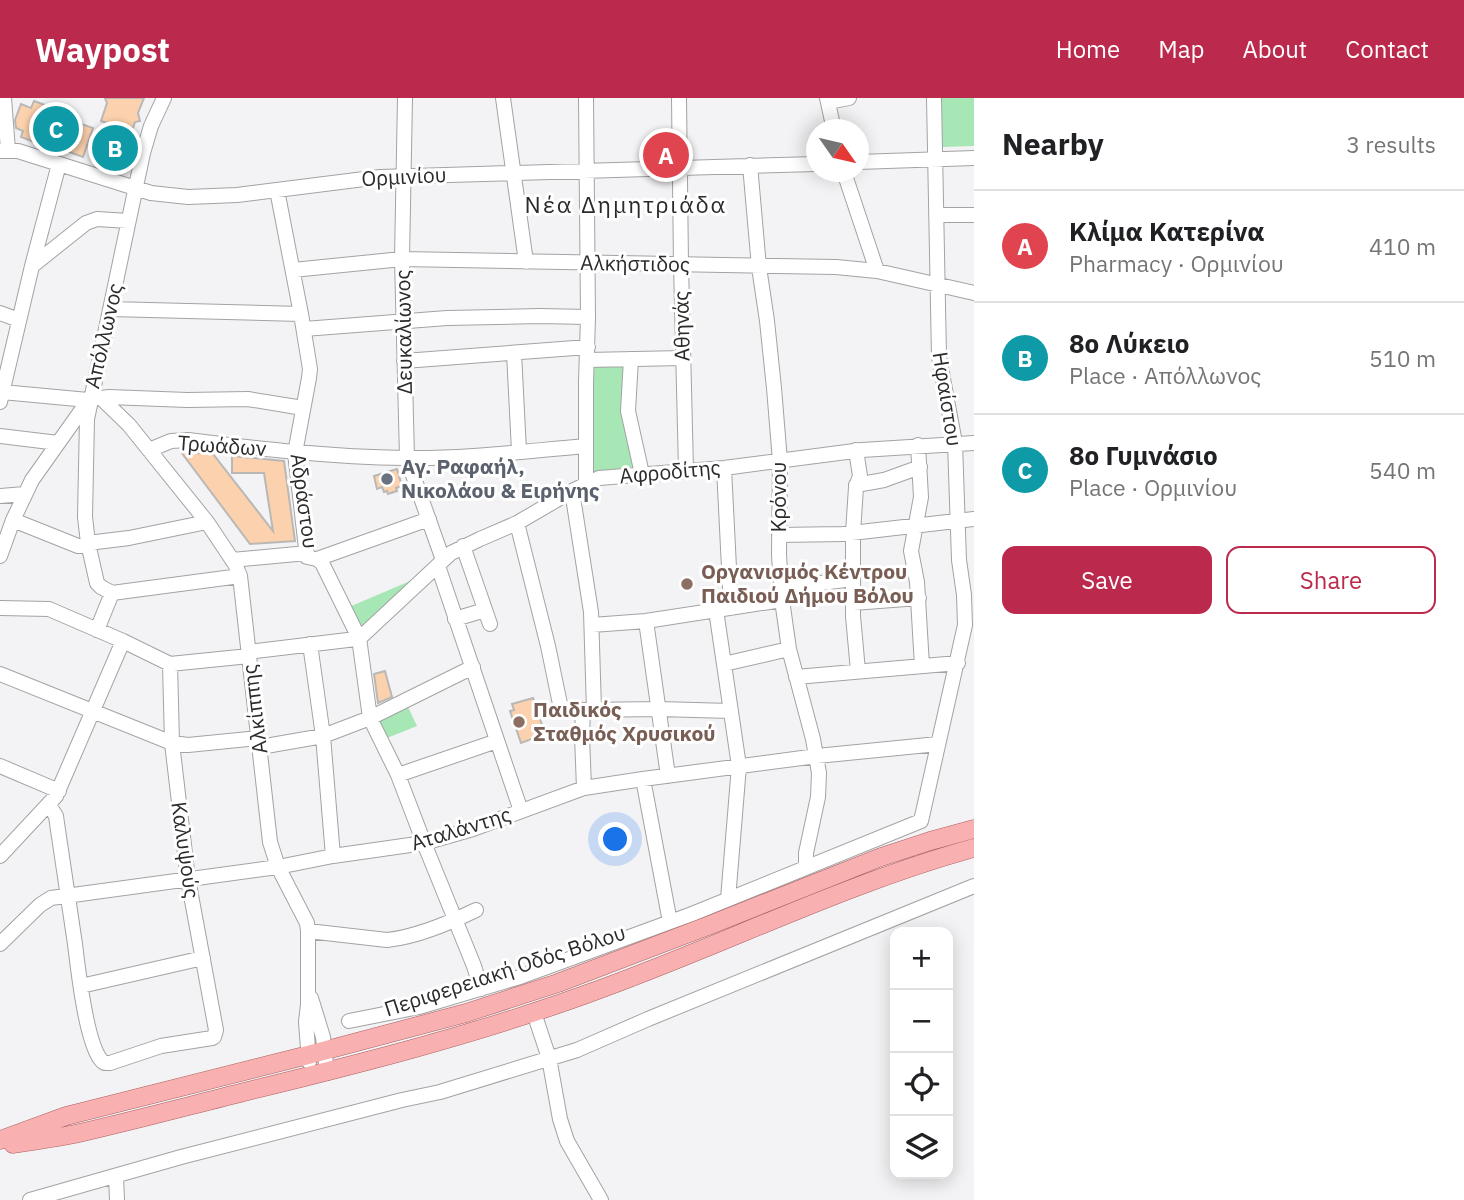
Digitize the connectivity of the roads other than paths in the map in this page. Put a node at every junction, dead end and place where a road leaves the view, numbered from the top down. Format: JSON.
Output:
{"nodes":[{"id":1,"x":5,"y":98,"type":"edge"},
{"id":2,"x":164,"y":98,"type":"edge"},
{"id":3,"x":405,"y":98,"type":"edge"},
{"id":4,"x":503,"y":98,"type":"edge"},
{"id":5,"x":586,"y":98,"type":"edge"},
{"id":6,"x":679,"y":98,"type":"edge"},
{"id":7,"x":849,"y":98,"type":"edge"},
{"id":8,"x":934,"y":98,"type":"edge"},
{"id":9,"x":828,"y":100,"type":"edge"},
{"id":10,"x":832,"y":119,"type":"edge"},
{"id":11,"x":4,"y":151,"type":"edge"},
{"id":12,"x":974,"y":158,"type":"edge"},
{"id":13,"x":935,"y":159,"type":"junction"},
{"id":14,"x":869,"y":162,"type":"edge"},
{"id":15,"x":59,"y":164,"type":"junction"},
{"id":16,"x":806,"y":164,"type":"edge"},
{"id":17,"x":750,"y":165,"type":"junction"},
{"id":18,"x":679,"y":167,"type":"junction"},
{"id":19,"x":586,"y":170,"type":"junction"},
{"id":20,"x":514,"y":173,"type":"junction"},
{"id":21,"x":404,"y":176,"type":"junction"},
{"id":22,"x":847,"y":182,"type":"edge"},
{"id":23,"x":135,"y":188,"type":"junction"},
{"id":24,"x":278,"y":190,"type":"junction"},
{"id":25,"x":936,"y":215,"type":"junction"},
{"id":26,"x":974,"y":215,"type":"edge"},
{"id":27,"x":128,"y":220,"type":"junction"},
{"id":28,"x":402,"y":259,"type":"junction"},
{"id":29,"x":526,"y":262,"type":"junction"},
{"id":30,"x":588,"y":263,"type":"junction"},
{"id":31,"x":681,"y":265,"type":"junction"},
{"id":32,"x":32,"y":266,"type":"junction"},
{"id":33,"x":759,"y":267,"type":"junction"},
{"id":34,"x":293,"y":270,"type":"junction"},
{"id":35,"x":877,"y":271,"type":"junction"},
{"id":36,"x":938,"y":284,"type":"junction"},
{"id":37,"x":974,"y":293,"type":"edge"},
{"id":38,"x":110,"y":309,"type":"junction"},
{"id":39,"x":0,"y":313,"type":"edge"},
{"id":40,"x":302,"y":314,"type":"junction"},
{"id":41,"x":589,"y":317,"type":"junction"},
{"id":42,"x":19,"y":320,"type":"junction"},
{"id":43,"x":403,"y":321,"type":"junction"},
{"id":44,"x":304,"y":329,"type":"junction"},
{"id":45,"x":514,"y":353,"type":"junction"},
{"id":46,"x":587,"y":354,"type":"junction"},
{"id":47,"x":683,"y":358,"type":"junction"},
{"id":48,"x":631,"y":359,"type":"junction"},
{"id":49,"x":404,"y":361,"type":"junction"},
{"id":50,"x":1,"y":397,"type":"edge"},
{"id":51,"x":94,"y":398,"type":"junction"},
{"id":52,"x":303,"y":408,"type":"junction"},
{"id":53,"x":0,"y":436,"type":"edge"},
{"id":54,"x":58,"y":443,"type":"junction"},
{"id":55,"x":955,"y":443,"type":"junction"},
{"id":56,"x":974,"y":443,"type":"edge"},
{"id":57,"x":918,"y":445,"type":"junction"},
{"id":58,"x":586,"y":446,"type":"junction"},
{"id":59,"x":149,"y":450,"type":"junction"},
{"id":60,"x":856,"y":450,"type":"junction"},
{"id":61,"x":519,"y":451,"type":"junction"},
{"id":62,"x":295,"y":453,"type":"junction"},
{"id":63,"x":407,"y":458,"type":"junction"},
{"id":64,"x":779,"y":461,"type":"junction"},
{"id":65,"x":920,"y":467,"type":"junction"},
{"id":66,"x":724,"y":468,"type":"junction"},
{"id":67,"x":686,"y":470,"type":"junction"},
{"id":68,"x":642,"y":474,"type":"junction"},
{"id":69,"x":586,"y":483,"type":"junction"},
{"id":70,"x":856,"y":485,"type":"junction"},
{"id":71,"x":572,"y":491,"type":"junction"},
{"id":72,"x":26,"y":494,"type":"junction"},
{"id":73,"x":0,"y":496,"type":"edge"},
{"id":74,"x":429,"y":519,"type":"junction"},
{"id":75,"x":974,"y":519,"type":"edge"},
{"id":76,"x":13,"y":520,"type":"junction"},
{"id":77,"x":958,"y":520,"type":"junction"},
{"id":78,"x":208,"y":522,"type":"junction"},
{"id":79,"x":517,"y":523,"type":"junction"},
{"id":80,"x":916,"y":526,"type":"junction"},
{"id":81,"x":853,"y":533,"type":"junction"},
{"id":82,"x":779,"y":535,"type":"junction"},
{"id":83,"x":88,"y":545,"type":"junction"},
{"id":84,"x":463,"y":546,"type":"junction"},
{"id":85,"x":0,"y":556,"type":"edge"},
{"id":86,"x":312,"y":556,"type":"junction"},
{"id":87,"x":232,"y":560,"type":"junction"},
{"id":88,"x":440,"y":563,"type":"junction"},
{"id":89,"x":240,"y":576,"type":"junction"},
{"id":90,"x":853,"y":579,"type":"junction"},
{"id":91,"x":112,"y":593,"type":"junction"},
{"id":92,"x":781,"y":594,"type":"junction"},
{"id":93,"x":919,"y":598,"type":"junction"},
{"id":94,"x":853,"y":603,"type":"junction"},
{"id":95,"x":0,"y":608,"type":"edge"},
{"id":96,"x":723,"y":609,"type":"junction"},
{"id":97,"x":970,"y":611,"type":"edge"},
{"id":98,"x":456,"y":619,"type":"junction"},
{"id":99,"x":646,"y":621,"type":"junction"},
{"id":100,"x":592,"y":625,"type":"junction"},
{"id":101,"x":97,"y":630,"type":"junction"},
{"id":102,"x":359,"y":638,"type":"junction"},
{"id":103,"x":123,"y":641,"type":"junction"},
{"id":104,"x":310,"y":644,"type":"junction"},
{"id":105,"x":789,"y":649,"type":"junction"},
{"id":106,"x":249,"y":654,"type":"junction"},
{"id":107,"x":958,"y":663,"type":"junction"},
{"id":108,"x":170,"y":664,"type":"junction"},
{"id":109,"x":724,"y":664,"type":"junction"},
{"id":110,"x":922,"y":666,"type":"junction"},
{"id":111,"x":473,"y":667,"type":"junction"},
{"id":112,"x":858,"y":671,"type":"junction"},
{"id":113,"x":0,"y":674,"type":"edge"},
{"id":114,"x":796,"y":677,"type":"junction"},
{"id":115,"x":659,"y":709,"type":"junction"},
{"id":116,"x":589,"y":710,"type":"junction"},
{"id":117,"x":92,"y":711,"type":"junction"},
{"id":118,"x":730,"y":711,"type":"junction"},
{"id":119,"x":370,"y":718,"type":"junction"},
{"id":120,"x":323,"y":736,"type":"junction"},
{"id":121,"x":497,"y":741,"type":"junction"},
{"id":122,"x":260,"y":742,"type":"junction"},
{"id":123,"x":172,"y":743,"type":"junction"},
{"id":124,"x":938,"y":744,"type":"junction"},
{"id":125,"x":817,"y":756,"type":"junction"},
{"id":126,"x":0,"y":766,"type":"edge"},
{"id":127,"x":738,"y":766,"type":"junction"},
{"id":128,"x":398,"y":775,"type":"junction"},
{"id":129,"x":668,"y":776,"type":"junction"},
{"id":130,"x":643,"y":779,"type":"junction"},
{"id":131,"x":584,"y":788,"type":"junction"},
{"id":132,"x":59,"y":791,"type":"junction"},
{"id":133,"x":49,"y":806,"type":"junction"},
{"id":134,"x":521,"y":811,"type":"junction"},
{"id":135,"x":974,"y":829,"type":"edge"},
{"id":136,"x":424,"y":843,"type":"junction"},
{"id":137,"x":974,"y":848,"type":"edge"},
{"id":138,"x":0,"y":856,"type":"edge"},
{"id":139,"x":333,"y":856,"type":"junction"},
{"id":140,"x":278,"y":867,"type":"junction"},
{"id":141,"x":806,"y":867,"type":"junction"},
{"id":142,"x":188,"y":879,"type":"junction"},
{"id":143,"x":974,"y":886,"type":"edge"},
{"id":144,"x":68,"y":895,"type":"junction"},
{"id":145,"x":728,"y":899,"type":"junction"},
{"id":146,"x":476,"y":910,"type":"dead end"},
{"id":147,"x":455,"y":920,"type":"junction"},
{"id":148,"x":670,"y":922,"type":"junction"},
{"id":149,"x":308,"y":931,"type":"junction"},
{"id":150,"x":0,"y":944,"type":"edge"},
{"id":151,"x":203,"y":958,"type":"junction"},
{"id":152,"x":80,"y":986,"type":"junction"},
{"id":153,"x":481,"y":989,"type":"junction"},
{"id":154,"x":534,"y":1013,"type":"junction"},
{"id":155,"x":349,"y":1021,"type":"dead end"},
{"id":156,"x":317,"y":1052,"type":"junction"},
{"id":157,"x":549,"y":1058,"type":"junction"},
{"id":158,"x":319,"y":1074,"type":"junction"},
{"id":159,"x":0,"y":1140,"type":"edge"},
{"id":160,"x":0,"y":1146,"type":"edge"},
{"id":161,"x":116,"y":1176,"type":"junction"},
{"id":162,"x":30,"y":1200,"type":"edge"},
{"id":163,"x":117,"y":1200,"type":"edge"},
{"id":164,"x":601,"y":1200,"type":"edge"}],
"edges":[{"from":1,"to":11,"type":"street"},
{"from":2,"to":23,"type":"street","name":"Απόλλωνος"},
{"from":3,"to":21,"type":"street","name":"Δευκαλίωνος"},
{"from":4,"to":20,"type":"street"},
{"from":5,"to":19,"type":"street"},
{"from":6,"to":18,"type":"street","name":"Αθηνάς"},
{"from":7,"to":9,"type":"street"},
{"from":8,"to":13,"type":"street","name":"Ηφαίστου"},
{"from":9,"to":10,"type":"street"},
{"from":11,"to":15,"type":"street","name":"Ορμινίου"},
{"from":12,"to":13,"type":"street"},
{"from":13,"to":14,"type":"street"},
{"from":13,"to":25,"type":"street","name":"Ηφαίστου"},
{"from":15,"to":23,"type":"street","name":"Ορμινίου"},
{"from":15,"to":32,"type":"street"},
{"from":16,"to":17,"type":"street","name":"Ορμινίου"},
{"from":17,"to":18,"type":"street","name":"Ορμινίου"},
{"from":17,"to":33,"type":"street","name":"Κρόνου"},
{"from":18,"to":19,"type":"street","name":"Ορμινίου"},
{"from":18,"to":31,"type":"street","name":"Αθηνάς"},
{"from":19,"to":20,"type":"street","name":"Ορμινίου"},
{"from":19,"to":30,"type":"street"},
{"from":20,"to":21,"type":"street","name":"Ορμινίου"},
{"from":20,"to":29,"type":"street"},
{"from":21,"to":24,"type":"street","name":"Ορμινίου"},
{"from":21,"to":28,"type":"street","name":"Δευκαλίωνος"},
{"from":22,"to":35,"type":"street"},
{"from":23,"to":24,"type":"street","name":"Ορμινίου"},
{"from":23,"to":27,"type":"street","name":"Απόλλωνος"},
{"from":24,"to":34,"type":"street","name":"Αδράστου"},
{"from":25,"to":26,"type":"street"},
{"from":25,"to":36,"type":"street","name":"Ηφαίστου"},
{"from":27,"to":32,"type":"street"},
{"from":27,"to":38,"type":"street","name":"Απόλλωνος"},
{"from":28,"to":29,"type":"street","name":"Αλκήστιδος"},
{"from":28,"to":34,"type":"street","name":"Αλκήστιδος"},
{"from":28,"to":43,"type":"street","name":"Δευκαλίωνος"},
{"from":29,"to":30,"type":"street","name":"Αλκήστιδος"},
{"from":30,"to":31,"type":"street","name":"Αλκήστιδος"},
{"from":30,"to":41,"type":"street"},
{"from":31,"to":33,"type":"street","name":"Αλκήστιδος"},
{"from":31,"to":47,"type":"street","name":"Αθηνάς"},
{"from":32,"to":42,"type":"street"},
{"from":33,"to":35,"type":"street","name":"Αλκήστιδος"},
{"from":33,"to":64,"type":"street","name":"Κρόνου"},
{"from":34,"to":40,"type":"street","name":"Αδράστου"},
{"from":35,"to":36,"type":"street","name":"Αλκήστιδος"},
{"from":36,"to":37,"type":"street","name":"Αλκήστιδος"},
{"from":36,"to":55,"type":"street","name":"Ηφαίστου"},
{"from":38,"to":40,"type":"street"},
{"from":38,"to":51,"type":"street","name":"Απόλλωνος"},
{"from":39,"to":42,"type":"street"},
{"from":40,"to":44,"type":"street","name":"Αδράστου"},
{"from":41,"to":43,"type":"street"},
{"from":41,"to":46,"type":"street"},
{"from":42,"to":50,"type":"street"},
{"from":43,"to":44,"type":"street"},
{"from":43,"to":49,"type":"street","name":"Δευκαλίωνος"},
{"from":44,"to":52,"type":"street","name":"Αδράστου"},
{"from":45,"to":46,"type":"street"},
{"from":45,"to":49,"type":"street"},
{"from":45,"to":61,"type":"street"},
{"from":46,"to":48,"type":"street"},
{"from":46,"to":58,"type":"street"},
{"from":47,"to":48,"type":"street"},
{"from":47,"to":67,"type":"street","name":"Αθηνάς"},
{"from":48,"to":68,"type":"street"},
{"from":49,"to":63,"type":"street","name":"Δευκαλίωνος"},
{"from":50,"to":51,"type":"street"},
{"from":51,"to":52,"type":"street"},
{"from":51,"to":54,"type":"street","name":"Απόλλωνος"},
{"from":51,"to":59,"type":"street","name":"Τρωάδων"},
{"from":51,"to":83,"type":"street"},
{"from":52,"to":62,"type":"street","name":"Αδράστου"},
{"from":53,"to":54,"type":"street"},
{"from":54,"to":72,"type":"street","name":"Απόλλωνος"},
{"from":55,"to":56,"type":"street","name":"Αφροδίτης"},
{"from":55,"to":57,"type":"street","name":"Αφροδίτης"},
{"from":55,"to":77,"type":"street","name":"Ηφαίστου"},
{"from":57,"to":60,"type":"street","name":"Αφροδίτης"},
{"from":57,"to":65,"type":"street"},
{"from":58,"to":61,"type":"street","name":"Τρωάδων"},
{"from":58,"to":69,"type":"street"},
{"from":59,"to":62,"type":"street","name":"Τρωάδων"},
{"from":59,"to":78,"type":"street","name":"Αλκίππης"},
{"from":60,"to":64,"type":"street","name":"Αφροδίτης"},
{"from":60,"to":70,"type":"street"},
{"from":61,"to":63,"type":"street","name":"Τρωάδων"},
{"from":62,"to":63,"type":"street","name":"Τρωάδων"},
{"from":62,"to":86,"type":"street","name":"Αδράστου"},
{"from":63,"to":74,"type":"street","name":"Δευκαλίωνος"},
{"from":64,"to":66,"type":"street","name":"Αφροδίτης"},
{"from":64,"to":82,"type":"street","name":"Κρόνου"},
{"from":65,"to":70,"type":"street"},
{"from":65,"to":80,"type":"street"},
{"from":66,"to":67,"type":"street","name":"Αφροδίτης"},
{"from":66,"to":96,"type":"street"},
{"from":67,"to":68,"type":"street","name":"Αφροδίτης"},
{"from":68,"to":69,"type":"street","name":"Αφροδίτης"},
{"from":69,"to":71,"type":"street","name":"Αφροδίτης"},
{"from":70,"to":81,"type":"street"},
{"from":71,"to":79,"type":"street","name":"Αφροδίτης"},
{"from":71,"to":100,"type":"street"},
{"from":72,"to":73,"type":"street"},
{"from":72,"to":76,"type":"street","name":"Απόλλωνος"},
{"from":74,"to":86,"type":"street"},
{"from":74,"to":88,"type":"street","name":"Δευκαλίωνος"},
{"from":75,"to":77,"type":"street"},
{"from":76,"to":83,"type":"street"},
{"from":76,"to":85,"type":"street","name":"Απόλλωνος"},
{"from":77,"to":80,"type":"street"},
{"from":77,"to":97,"type":"street","name":"Ηφαίστου"},
{"from":78,"to":83,"type":"street"},
{"from":78,"to":87,"type":"street","name":"Αλκίππης"},
{"from":79,"to":84,"type":"street","name":"Αφροδίτης"},
{"from":79,"to":116,"type":"street"},
{"from":80,"to":81,"type":"street"},
{"from":80,"to":93,"type":"street"},
{"from":81,"to":82,"type":"street"},
{"from":81,"to":90,"type":"street"},
{"from":82,"to":92,"type":"street","name":"Κρόνου"},
{"from":83,"to":91,"type":"street"},
{"from":84,"to":88,"type":"street","name":"Αφροδίτης"},
{"from":84,"to":98,"type":"street"},
{"from":86,"to":87,"type":"street"},
{"from":86,"to":102,"type":"street","name":"Αδράστου"},
{"from":87,"to":89,"type":"street","name":"Αλκίππης"},
{"from":88,"to":98,"type":"street","name":"Δευκαλίωνος"},
{"from":88,"to":102,"type":"street","name":"Αφροδίτης"},
{"from":89,"to":91,"type":"street"},
{"from":89,"to":106,"type":"street","name":"Αλκίππης"},
{"from":90,"to":92,"type":"street"},
{"from":90,"to":94,"type":"street"},
{"from":91,"to":101,"type":"street"},
{"from":92,"to":96,"type":"street"},
{"from":92,"to":105,"type":"street","name":"Κρόνου"},
{"from":93,"to":94,"type":"street"},
{"from":93,"to":110,"type":"street"},
{"from":94,"to":112,"type":"street"},
{"from":95,"to":101,"type":"street"},
{"from":96,"to":99,"type":"street"},
{"from":96,"to":109,"type":"street"},
{"from":97,"to":107,"type":"street","name":"Ηφαίστου"},
{"from":98,"to":111,"type":"street","name":"Δευκαλίωνος"},
{"from":99,"to":100,"type":"street"},
{"from":99,"to":115,"type":"street"},
{"from":100,"to":116,"type":"street"},
{"from":101,"to":103,"type":"street"},
{"from":102,"to":104,"type":"street"},
{"from":102,"to":119,"type":"street","name":"Αδράστου"},
{"from":103,"to":108,"type":"street"},
{"from":103,"to":117,"type":"street"},
{"from":104,"to":106,"type":"street"},
{"from":104,"to":120,"type":"street"},
{"from":105,"to":109,"type":"street"},
{"from":105,"to":114,"type":"street","name":"Κρόνου"},
{"from":106,"to":108,"type":"street"},
{"from":106,"to":122,"type":"street","name":"Αλκίππης"},
{"from":107,"to":110,"type":"street"},
{"from":107,"to":124,"type":"street","name":"Ηφαίστου"},
{"from":108,"to":123,"type":"street","name":"Καλυψούς"},
{"from":109,"to":118,"type":"street"},
{"from":110,"to":112,"type":"street"},
{"from":111,"to":119,"type":"street"},
{"from":111,"to":121,"type":"street","name":"Δευκαλίωνος"},
{"from":112,"to":114,"type":"street"},
{"from":113,"to":117,"type":"street"},
{"from":114,"to":125,"type":"street","name":"Κρόνου"},
{"from":115,"to":116,"type":"street"},
{"from":115,"to":118,"type":"street"},
{"from":115,"to":129,"type":"street"},
{"from":116,"to":131,"type":"street"},
{"from":117,"to":123,"type":"street"},
{"from":117,"to":132,"type":"street"},
{"from":118,"to":127,"type":"street"},
{"from":119,"to":120,"type":"street"},
{"from":119,"to":128,"type":"street","name":"Αδράστου"},
{"from":120,"to":122,"type":"street"},
{"from":120,"to":139,"type":"street"},
{"from":121,"to":128,"type":"street"},
{"from":121,"to":134,"type":"street","name":"Δευκαλίωνος"},
{"from":122,"to":123,"type":"street"},
{"from":122,"to":140,"type":"street","name":"Αλκίππης"},
{"from":123,"to":142,"type":"street","name":"Καλυψούς"},
{"from":124,"to":125,"type":"street","name":"Αταλάντης"},
{"from":124,"to":141,"type":"street","name":"Ηφαίστου"},
{"from":125,"to":127,"type":"street","name":"Αταλάντης"},
{"from":125,"to":141,"type":"street","name":"Κρόνου"},
{"from":126,"to":132,"type":"street"},
{"from":127,"to":129,"type":"street","name":"Αταλάντης"},
{"from":127,"to":145,"type":"street"},
{"from":128,"to":136,"type":"street","name":"Αδράστου"},
{"from":129,"to":130,"type":"street","name":"Αταλάντης"},
{"from":130,"to":131,"type":"street","name":"Αταλάντης"},
{"from":130,"to":148,"type":"street"},
{"from":131,"to":134,"type":"street","name":"Αταλάντης"},
{"from":132,"to":133,"type":"street"},
{"from":133,"to":138,"type":"street"},
{"from":133,"to":144,"type":"street"},
{"from":134,"to":136,"type":"street","name":"Αταλάντης"},
{"from":135,"to":156,"type":"main road","name":"Περιφερειακή Οδός Βόλου"},
{"from":136,"to":139,"type":"street","name":"Αταλάντης"},
{"from":136,"to":147,"type":"street","name":"Αδράστου"},
{"from":137,"to":154,"type":"main road"},
{"from":139,"to":140,"type":"street","name":"Αταλάντης"},
{"from":140,"to":142,"type":"street","name":"Αταλάντης"},
{"from":140,"to":149,"type":"street","name":"Αλκίππης"},
{"from":141,"to":145,"type":"street"},
{"from":142,"to":144,"type":"street","name":"Αταλάντης"},
{"from":142,"to":151,"type":"street","name":"Καλυψούς"},
{"from":143,"to":157,"type":"street"},
{"from":144,"to":150,"type":"street","name":"Αταλάντης"},
{"from":144,"to":152,"type":"street"},
{"from":145,"to":148,"type":"street"},
{"from":146,"to":147,"type":"street"},
{"from":147,"to":149,"type":"street"},
{"from":147,"to":153,"type":"street","name":"Αδράστου"},
{"from":148,"to":153,"type":"street"},
{"from":149,"to":156,"type":"street","name":"Αλκίππης"},
{"from":151,"to":152,"type":"street"},
{"from":151,"to":152,"type":"street","name":"Καλυψούς"},
{"from":153,"to":155,"type":"street"},
{"from":154,"to":157,"type":"street"},
{"from":154,"to":158,"type":"main road"},
{"from":156,"to":158,"type":"street","name":"Αλκίππης"},
{"from":156,"to":159,"type":"main road","name":"Περιφερειακή Οδός Βόλου"},
{"from":157,"to":161,"type":"street"},
{"from":157,"to":164,"type":"street"},
{"from":158,"to":160,"type":"main road"},
{"from":161,"to":162,"type":"street"},
{"from":161,"to":163,"type":"street"}]}
